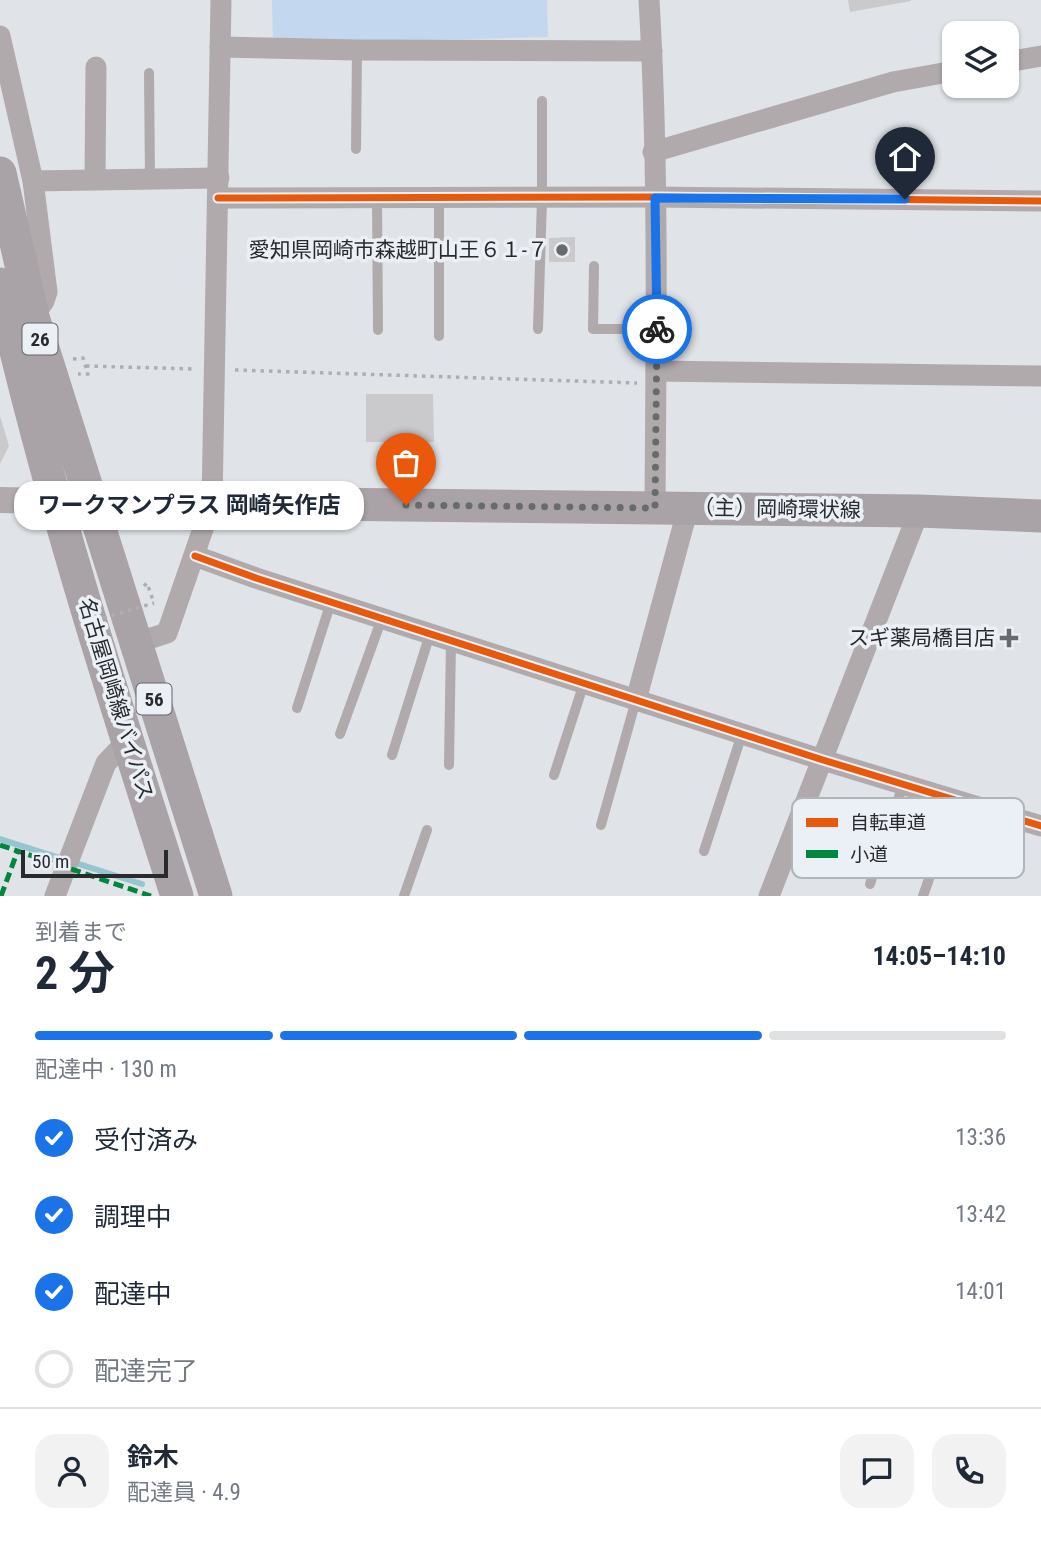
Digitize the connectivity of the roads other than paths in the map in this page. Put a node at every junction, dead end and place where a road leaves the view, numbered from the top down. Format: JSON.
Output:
{"nodes":[{"id":1,"x":221,"y":0,"type":"edge"},
{"id":2,"x":649,"y":0,"type":"edge"},
{"id":3,"x":0,"y":36,"type":"edge"},
{"id":4,"x":220,"y":47,"type":"junction"},
{"id":5,"x":357,"y":50,"type":"junction"},
{"id":6,"x":652,"y":51,"type":"junction"},
{"id":7,"x":1041,"y":56,"type":"edge"},
{"id":8,"x":1019,"y":60,"type":"edge"},
{"id":9,"x":96,"y":67,"type":"dead end"},
{"id":10,"x":149,"y":73,"type":"dead end"},
{"id":11,"x":942,"y":73,"type":"edge"},
{"id":12,"x":542,"y":101,"type":"dead end"},
{"id":13,"x":356,"y":149,"type":"dead end"},
{"id":14,"x":653,"y":152,"type":"junction"},
{"id":15,"x":0,"y":173,"type":"edge"},
{"id":16,"x":95,"y":179,"type":"junction"},
{"id":17,"x":33,"y":181,"type":"junction"},
{"id":18,"x":150,"y":181,"type":"junction"},
{"id":19,"x":218,"y":188,"type":"junction"},
{"id":20,"x":655,"y":198,"type":"junction"},
{"id":21,"x":377,"y":199,"type":"junction"},
{"id":22,"x":439,"y":199,"type":"junction"},
{"id":23,"x":542,"y":199,"type":"junction"},
{"id":24,"x":1041,"y":201,"type":"edge"},
{"id":25,"x":594,"y":266,"type":"dead end"},
{"id":26,"x":0,"y":284,"type":"edge"},
{"id":27,"x":33,"y":317,"type":"junction"},
{"id":28,"x":538,"y":329,"type":"dead end"},
{"id":29,"x":657,"y":329,"type":"junction"},
{"id":30,"x":378,"y":330,"type":"dead end"},
{"id":31,"x":0,"y":334,"type":"edge"},
{"id":32,"x":439,"y":336,"type":"dead end"},
{"id":33,"x":19,"y":367,"type":"junction"},
{"id":34,"x":1041,"y":376,"type":"edge"},
{"id":35,"x":656,"y":377,"type":"junction"},
{"id":36,"x":0,"y":500,"type":"edge"},
{"id":37,"x":56,"y":501,"type":"junction"},
{"id":38,"x":92,"y":501,"type":"junction"},
{"id":39,"x":212,"y":503,"type":"junction"},
{"id":40,"x":655,"y":508,"type":"junction"},
{"id":41,"x":688,"y":508,"type":"junction"},
{"id":42,"x":919,"y":511,"type":"junction"},
{"id":43,"x":1041,"y":516,"type":"edge"},
{"id":44,"x":195,"y":556,"type":"junction"},
{"id":45,"x":331,"y":602,"type":"junction"},
{"id":46,"x":382,"y":618,"type":"junction"},
{"id":47,"x":430,"y":634,"type":"junction"},
{"id":48,"x":451,"y":640,"type":"junction"},
{"id":49,"x":136,"y":643,"type":"junction"},
{"id":50,"x":584,"y":684,"type":"junction"},
{"id":51,"x":636,"y":700,"type":"junction"},
{"id":52,"x":297,"y":708,"type":"dead end"},
{"id":53,"x":340,"y":734,"type":"dead end"},
{"id":54,"x":741,"y":734,"type":"junction"},
{"id":55,"x":127,"y":741,"type":"junction"},
{"id":56,"x":392,"y":755,"type":"dead end"},
{"id":57,"x":823,"y":760,"type":"junction"},
{"id":58,"x":449,"y":765,"type":"dead end"},
{"id":59,"x":554,"y":775,"type":"dead end"},
{"id":60,"x":903,"y":785,"type":"junction"},
{"id":61,"x":808,"y":798,"type":"edge"},
{"id":62,"x":899,"y":798,"type":"edge"},
{"id":63,"x":944,"y":798,"type":"edge"},
{"id":64,"x":1024,"y":822,"type":"edge"},
{"id":65,"x":601,"y":825,"type":"dead end"},
{"id":66,"x":1041,"y":827,"type":"edge"},
{"id":67,"x":427,"y":830,"type":"dead end"},
{"id":68,"x":792,"y":838,"type":"edge"},
{"id":69,"x":704,"y":851,"type":"dead end"},
{"id":70,"x":872,"y":878,"type":"edge"},
{"id":71,"x":929,"y":878,"type":"edge"},
{"id":72,"x":870,"y":884,"type":"dead end"},
{"id":73,"x":55,"y":896,"type":"edge"},
{"id":74,"x":177,"y":896,"type":"edge"},
{"id":75,"x":216,"y":896,"type":"edge"},
{"id":76,"x":404,"y":896,"type":"edge"},
{"id":77,"x":769,"y":896,"type":"edge"},
{"id":78,"x":923,"y":896,"type":"edge"}],
"edges":[{"from":1,"to":4,"type":"street"},
{"from":2,"to":6,"type":"street"},
{"from":3,"to":17,"type":"street"},
{"from":4,"to":5,"type":"street"},
{"from":4,"to":19,"type":"street"},
{"from":5,"to":6,"type":"street"},
{"from":5,"to":13,"type":"lane"},
{"from":6,"to":14,"type":"street"},
{"from":7,"to":8,"type":"street"},
{"from":9,"to":16,"type":"street"},
{"from":10,"to":18,"type":"lane"},
{"from":11,"to":14,"type":"street"},
{"from":12,"to":23,"type":"lane"},
{"from":14,"to":20,"type":"street"},
{"from":15,"to":27,"type":"main road","number":"26"},
{"from":16,"to":17,"type":"street"},
{"from":16,"to":18,"type":"street"},
{"from":17,"to":27,"type":"street"},
{"from":18,"to":19,"type":"street"},
{"from":19,"to":21,"type":"street"},
{"from":19,"to":39,"type":"street"},
{"from":20,"to":23,"type":"street"},
{"from":20,"to":24,"type":"street"},
{"from":20,"to":29,"type":"street"},
{"from":21,"to":22,"type":"street"},
{"from":21,"to":30,"type":"lane"},
{"from":22,"to":23,"type":"street"},
{"from":22,"to":32,"type":"lane"},
{"from":23,"to":28,"type":"lane"},
{"from":25,"to":29,"type":"lane"},
{"from":26,"to":33,"type":"main road","number":"26"},
{"from":27,"to":38,"type":"main road","number":"26"},
{"from":29,"to":35,"type":"street"},
{"from":31,"to":33,"type":"street"},
{"from":33,"to":37,"type":"main road","number":"26"},
{"from":34,"to":35,"type":"street"},
{"from":35,"to":40,"type":"street"},
{"from":36,"to":37,"type":"street"},
{"from":37,"to":38,"type":"main road","name":"（主）岡崎環状線"},
{"from":37,"to":55,"type":"main road","name":"名古屋岡崎線バイパス","number":"56"},
{"from":38,"to":39,"type":"main road","name":"（主）岡崎環状線"},
{"from":38,"to":49,"type":"main road","name":"名古屋岡崎線バイパス","number":"56"},
{"from":39,"to":40,"type":"main road","name":"（主）岡崎環状線"},
{"from":39,"to":44,"type":"street"},
{"from":40,"to":41,"type":"main road","name":"（主）岡崎環状線"},
{"from":41,"to":42,"type":"main road","name":"（主）岡崎環状線"},
{"from":41,"to":51,"type":"street"},
{"from":42,"to":43,"type":"main road","name":"（主）岡崎環状線"},
{"from":42,"to":57,"type":"street"},
{"from":44,"to":45,"type":"street"},
{"from":44,"to":49,"type":"street"},
{"from":45,"to":46,"type":"street"},
{"from":45,"to":52,"type":"lane"},
{"from":46,"to":47,"type":"street"},
{"from":46,"to":53,"type":"lane"},
{"from":47,"to":48,"type":"street"},
{"from":47,"to":56,"type":"lane"},
{"from":48,"to":50,"type":"street"},
{"from":48,"to":58,"type":"lane"},
{"from":49,"to":75,"type":"main road","name":"名古屋岡崎線バイパス","number":"56"},
{"from":50,"to":51,"type":"street"},
{"from":50,"to":59,"type":"lane"},
{"from":51,"to":54,"type":"street"},
{"from":51,"to":65,"type":"lane"},
{"from":54,"to":57,"type":"street"},
{"from":54,"to":69,"type":"lane"},
{"from":55,"to":73,"type":"street"},
{"from":55,"to":74,"type":"main road","name":"名古屋岡崎線バイパス","number":"56"},
{"from":57,"to":60,"type":"street"},
{"from":57,"to":61,"type":"street"},
{"from":60,"to":62,"type":"lane"},
{"from":60,"to":63,"type":"street"},
{"from":64,"to":66,"type":"street"},
{"from":67,"to":76,"type":"lane"},
{"from":68,"to":77,"type":"street"},
{"from":70,"to":72,"type":"lane"},
{"from":71,"to":78,"type":"lane"}]}
